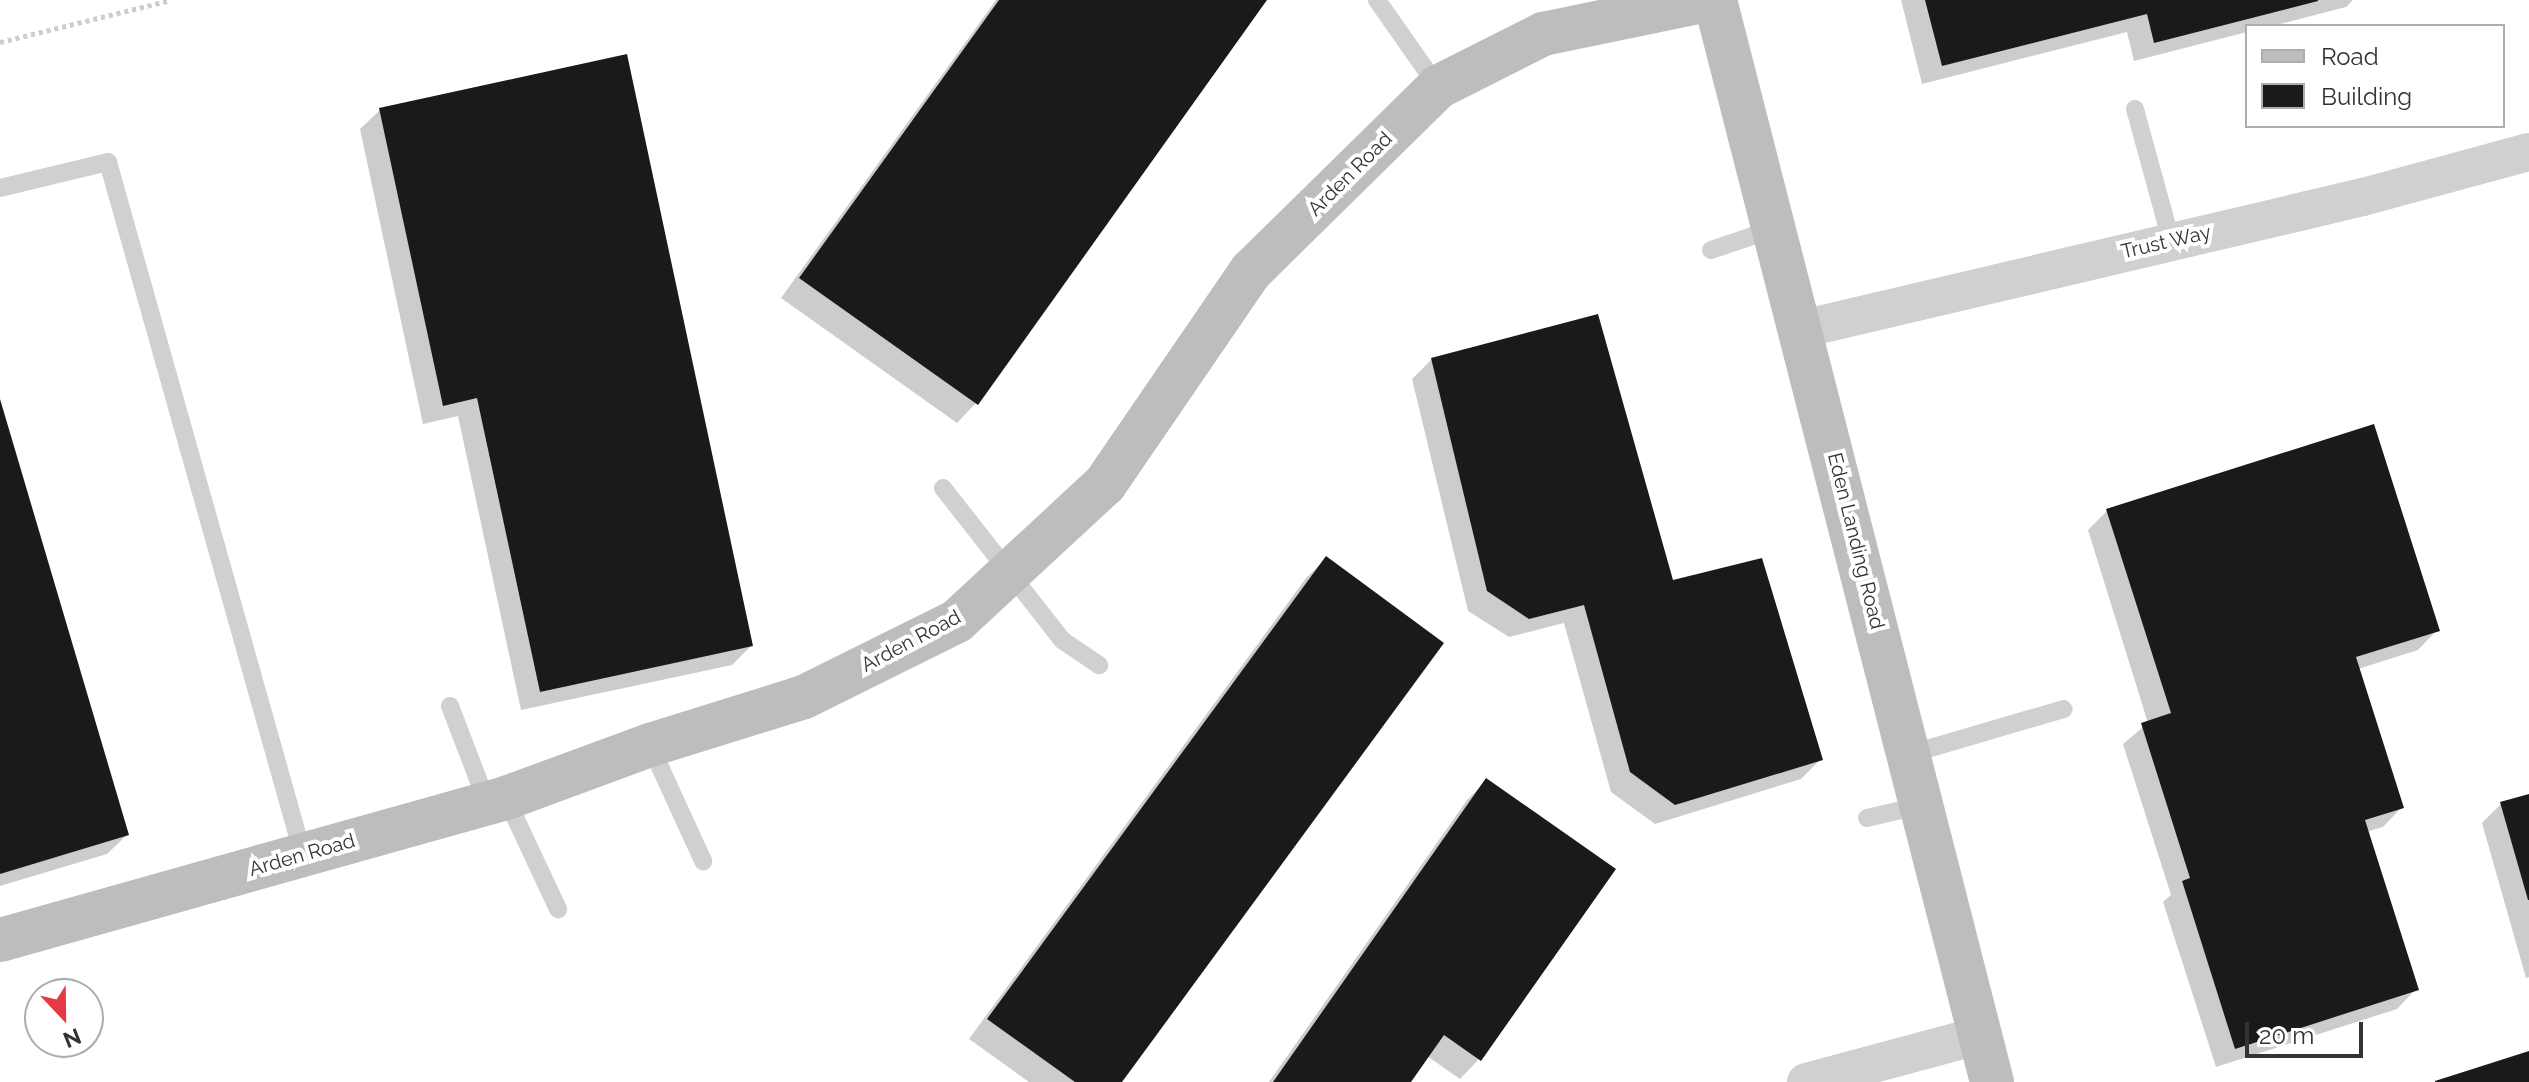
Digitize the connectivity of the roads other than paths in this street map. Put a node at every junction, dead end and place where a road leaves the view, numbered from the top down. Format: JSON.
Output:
{"nodes":[{"id":1,"x":1377,"y":0,"type":"edge"},
{"id":2,"x":1707,"y":0,"type":"edge"},
{"id":3,"x":1715,"y":0,"type":"edge"},
{"id":4,"x":1438,"y":87,"type":"junction"},
{"id":5,"x":2135,"y":109,"type":"dead end"},
{"id":6,"x":2529,"y":152,"type":"edge"},
{"id":7,"x":0,"y":188,"type":"edge"},
{"id":8,"x":1775,"y":228,"type":"junction"},
{"id":9,"x":2171,"y":241,"type":"junction"},
{"id":10,"x":1711,"y":250,"type":"dead end"},
{"id":11,"x":1802,"y":329,"type":"junction"},
{"id":12,"x":943,"y":488,"type":"dead end"},
{"id":13,"x":1012,"y":570,"type":"junction"},
{"id":14,"x":1099,"y":665,"type":"dead end"},
{"id":15,"x":450,"y":706,"type":"dead end"},
{"id":16,"x":2064,"y":709,"type":"dead end"},
{"id":17,"x":650,"y":745,"type":"junction"},
{"id":18,"x":1910,"y":754,"type":"junction"},
{"id":19,"x":497,"y":801,"type":"junction"},
{"id":20,"x":1923,"y":805,"type":"junction"},
{"id":21,"x":1867,"y":818,"type":"dead end"},
{"id":22,"x":303,"y":855,"type":"junction"},
{"id":23,"x":703,"y":861,"type":"dead end"},
{"id":24,"x":558,"y":909,"type":"dead end"},
{"id":25,"x":0,"y":940,"type":"edge"},
{"id":26,"x":1981,"y":1035,"type":"junction"},
{"id":27,"x":1806,"y":1082,"type":"edge"},
{"id":28,"x":1992,"y":1082,"type":"edge"}],
"edges":[{"from":1,"to":4,"type":"lane"},
{"from":2,"to":4,"type":"street","name":"Arden Road"},
{"from":3,"to":8,"type":"street","name":"Eden Landing Road"},
{"from":4,"to":13,"type":"street","name":"Arden Road"},
{"from":5,"to":9,"type":"lane"},
{"from":6,"to":9,"type":"street","name":"Trust Way"},
{"from":7,"to":22,"type":"lane"},
{"from":8,"to":10,"type":"lane"},
{"from":8,"to":11,"type":"street","name":"Eden Landing Road"},
{"from":9,"to":11,"type":"street","name":"Trust Way"},
{"from":11,"to":18,"type":"street","name":"Eden Landing Road"},
{"from":12,"to":13,"type":"lane"},
{"from":13,"to":14,"type":"lane"},
{"from":13,"to":17,"type":"street","name":"Arden Road"},
{"from":15,"to":19,"type":"lane"},
{"from":16,"to":18,"type":"lane"},
{"from":17,"to":19,"type":"street","name":"Arden Road"},
{"from":17,"to":23,"type":"lane"},
{"from":18,"to":20,"type":"street","name":"Eden Landing Road"},
{"from":19,"to":22,"type":"street","name":"Arden Road"},
{"from":19,"to":24,"type":"lane"},
{"from":20,"to":21,"type":"lane"},
{"from":20,"to":26,"type":"street","name":"Eden Landing Road"},
{"from":22,"to":25,"type":"street","name":"Arden Road"},
{"from":26,"to":27,"type":"street"},
{"from":26,"to":28,"type":"street","name":"Eden Landing Road"}]}
